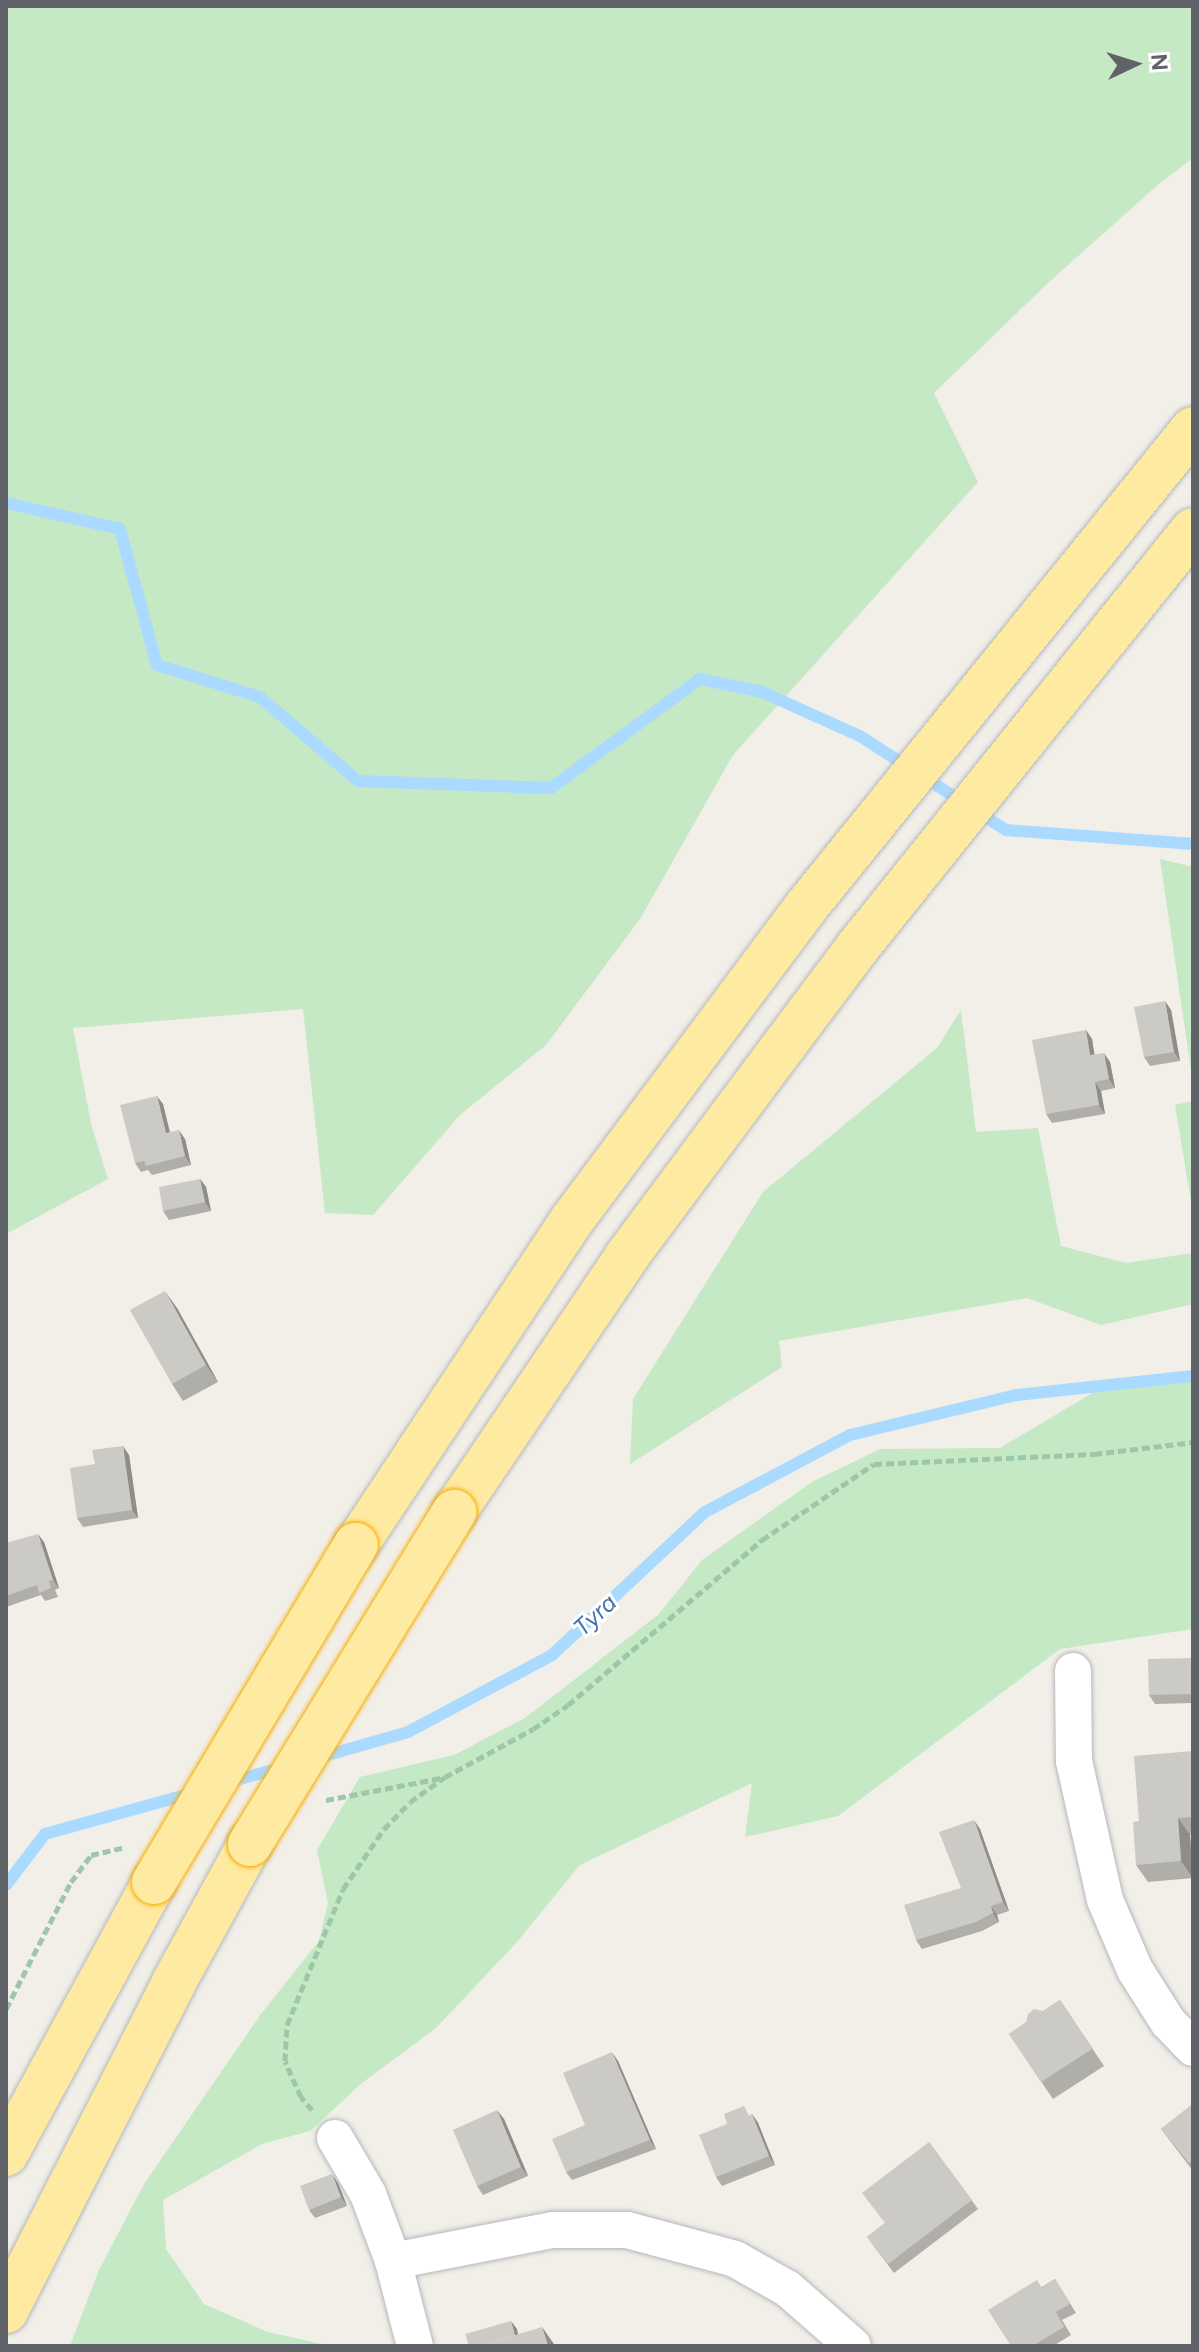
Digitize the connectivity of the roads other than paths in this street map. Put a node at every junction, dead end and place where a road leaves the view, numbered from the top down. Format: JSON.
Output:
{"nodes":[{"id":1,"x":1193,"y":429,"type":"edge"},
{"id":2,"x":1193,"y":530,"type":"edge"},
{"id":3,"x":1073,"y":1671,"type":"dead end"},
{"id":4,"x":1193,"y":2048,"type":"edge"},
{"id":5,"x":335,"y":2138,"type":"road end"},
{"id":6,"x":6,"y":2154,"type":"edge"},
{"id":7,"x":393,"y":2261,"type":"junction"},
{"id":8,"x":6,"y":2311,"type":"edge"},
{"id":9,"x":415,"y":2346,"type":"edge"},
{"id":10,"x":853,"y":2346,"type":"edge"}],
"edges":[{"from":1,"to":6,"type":"highway","bridge":true},
{"from":2,"to":8,"type":"highway","bridge":true},
{"from":3,"to":4,"type":"street"},
{"from":5,"to":7,"type":"street"},
{"from":7,"to":9,"type":"street"},
{"from":7,"to":10,"type":"street"}]}
